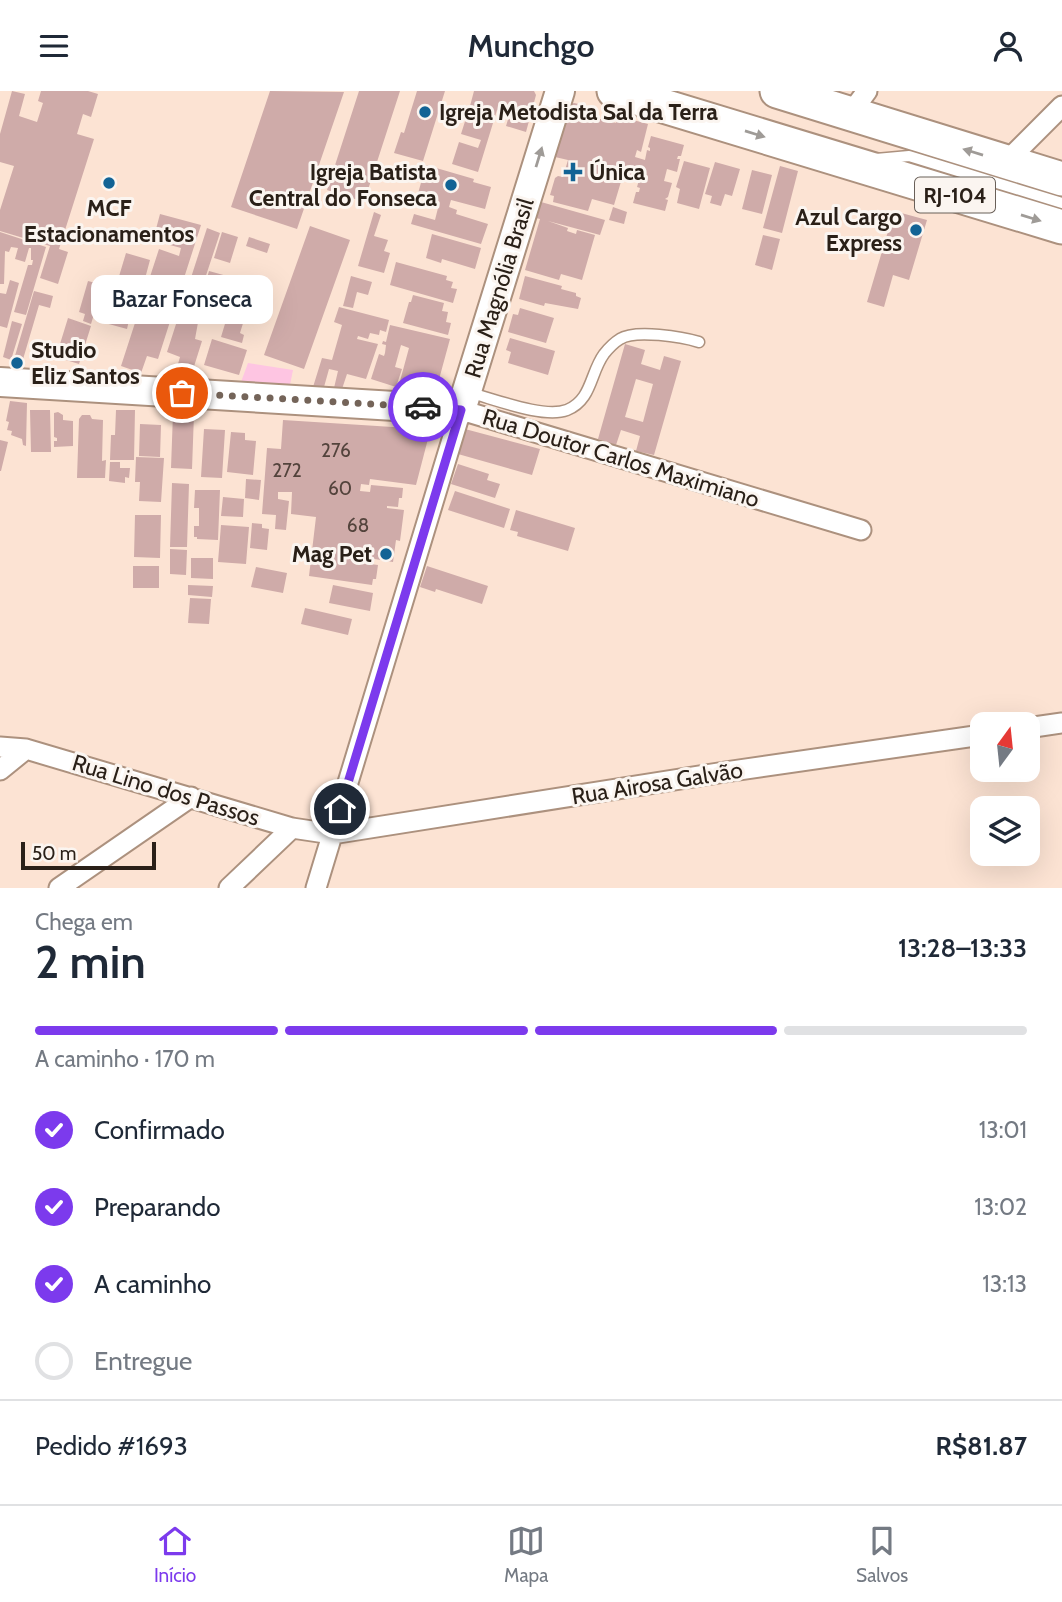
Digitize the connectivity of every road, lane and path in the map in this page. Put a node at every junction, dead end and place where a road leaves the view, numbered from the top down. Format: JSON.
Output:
{"nodes":[{"id":1,"x":560,"y":91,"type":"edge"},
{"id":2,"x":614,"y":91,"type":"edge"},
{"id":3,"x":778,"y":91,"type":"edge"},
{"id":4,"x":859,"y":102,"type":"edge"},
{"id":5,"x":1062,"y":106,"type":"edge"},
{"id":6,"x":848,"y":162,"type":"junction"},
{"id":7,"x":1006,"y":162,"type":"junction"},
{"id":8,"x":1062,"y":179,"type":"edge"},
{"id":9,"x":1062,"y":203,"type":"edge"},
{"id":10,"x":1062,"y":227,"type":"edge"},
{"id":11,"x":699,"y":342,"type":"dead end"},
{"id":12,"x":0,"y":381,"type":"edge"},
{"id":13,"x":464,"y":401,"type":"junction"},
{"id":14,"x":861,"y":530,"type":"dead end"},
{"id":15,"x":1062,"y":723,"type":"edge"},
{"id":16,"x":1040,"y":726,"type":"edge"},
{"id":17,"x":970,"y":737,"type":"edge"},
{"id":18,"x":0,"y":747,"type":"edge"},
{"id":19,"x":26,"y":749,"type":"junction"},
{"id":20,"x":0,"y":770,"type":"edge"},
{"id":21,"x":191,"y":797,"type":"junction"},
{"id":22,"x":292,"y":828,"type":"junction"},
{"id":23,"x":332,"y":834,"type":"junction"},
{"id":24,"x":59,"y":888,"type":"edge"},
{"id":25,"x":229,"y":888,"type":"edge"},
{"id":26,"x":316,"y":888,"type":"edge"}],
"edges":[{"from":13,"to":1,"type":"main road","name":"Rua Magnólia Brasil","one_way":true},
{"from":2,"to":6,"type":"highway","number":"RJ-104","one_way":true},
{"from":3,"to":4,"type":"highway","number":"RJ-104"},
{"from":7,"to":4,"type":"highway","number":"RJ-104","one_way":true},
{"from":5,"to":7,"type":"street"},
{"from":6,"to":9,"type":"lane"},
{"from":6,"to":10,"type":"highway","number":"RJ-104","one_way":true},
{"from":7,"to":8,"type":"highway","number":"RJ-104"},
{"from":11,"to":13,"type":"lane"},
{"from":12,"to":13,"type":"main road","name":"Rua Doutor Carlos Maximiano"},
{"from":13,"to":14,"type":"street","name":"Rua Doutor Carlos Maximiano"},
{"from":13,"to":23,"type":"street","name":"Rua Magnólia Brasil"},
{"from":15,"to":16,"type":"street"},
{"from":17,"to":23,"type":"street","name":"Rua Airosa Galvão"},
{"from":18,"to":19,"type":"street","name":"Rua Lino dos Passos"},
{"from":19,"to":20,"type":"street"},
{"from":19,"to":21,"type":"street","name":"Rua Lino dos Passos"},
{"from":21,"to":22,"type":"street","name":"Rua Lino dos Passos"},
{"from":21,"to":24,"type":"street"},
{"from":22,"to":23,"type":"street","name":"Rua Lino dos Passos"},
{"from":22,"to":25,"type":"street"},
{"from":23,"to":26,"type":"street","name":"Rua Magnólia Brasil"}]}
